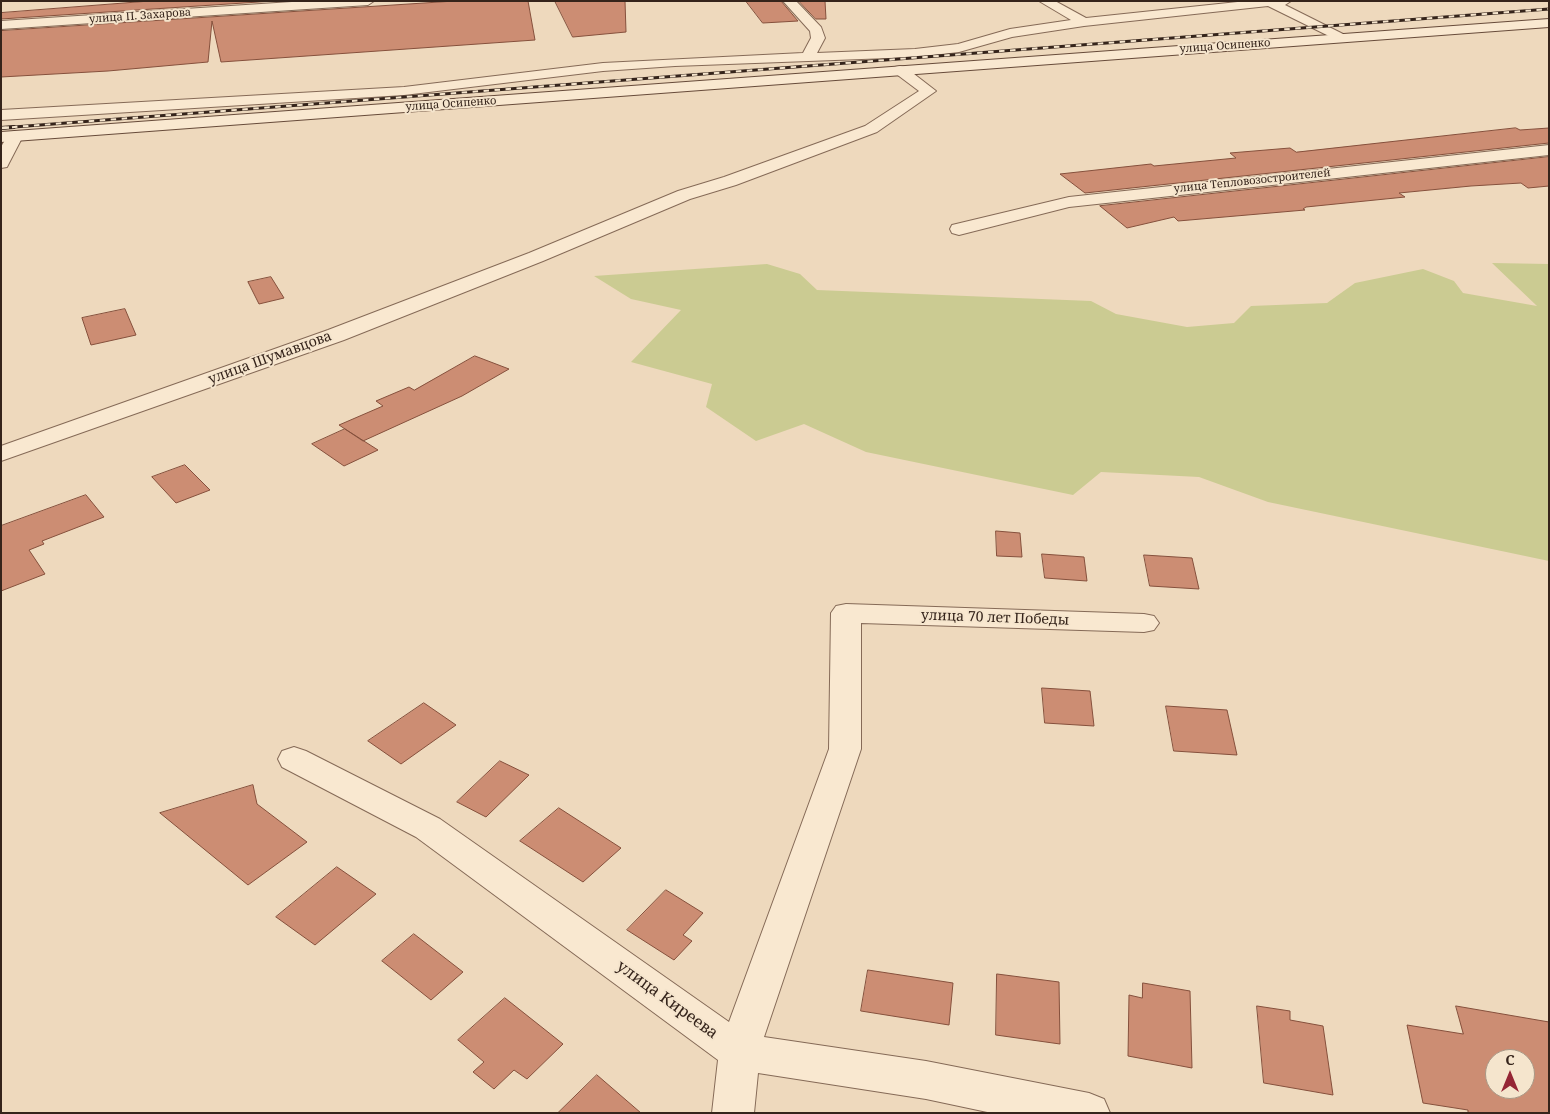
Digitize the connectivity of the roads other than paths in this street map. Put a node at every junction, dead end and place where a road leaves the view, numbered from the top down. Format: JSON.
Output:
{"nodes":[{"id":1,"x":368,"y":1,"type":"edge"},
{"id":2,"x":789,"y":1,"type":"edge"},
{"id":3,"x":1045,"y":1,"type":"edge"},
{"id":4,"x":1285,"y":1,"type":"edge"},
{"id":5,"x":1269,"y":2,"type":"edge"},
{"id":6,"x":1084,"y":22,"type":"junction"},
{"id":7,"x":1549,"y":23,"type":"edge"},
{"id":8,"x":1,"y":25,"type":"edge"},
{"id":9,"x":1342,"y":38,"type":"junction"},
{"id":10,"x":808,"y":56,"type":"junction"},
{"id":11,"x":900,"y":70,"type":"junction"},
{"id":12,"x":1,"y":115,"type":"edge"},
{"id":13,"x":8,"y":136,"type":"edge"},
{"id":14,"x":1549,"y":150,"type":"edge"},
{"id":15,"x":1,"y":163,"type":"edge"},
{"id":16,"x":959,"y":230,"type":"dead end"},
{"id":17,"x":1,"y":454,"type":"edge"},
{"id":18,"x":1144,"y":623,"type":"dead end"},
{"id":19,"x":294,"y":758,"type":"dead end"},
{"id":20,"x":739,"y":1052,"type":"junction"},
{"id":21,"x":733,"y":1113,"type":"edge"},
{"id":22,"x":1089,"y":1113,"type":"edge"}],
"edges":[{"from":1,"to":8,"type":"street","name":"улица П. Захарова"},
{"from":2,"to":10,"type":"street"},
{"from":3,"to":6,"type":"street"},
{"from":4,"to":5,"type":"street"},
{"from":5,"to":6,"type":"street"},
{"from":5,"to":9,"type":"street"},
{"from":6,"to":10,"type":"street"},
{"from":7,"to":9,"type":"street","name":"улица Осипенко"},
{"from":9,"to":11,"type":"street","name":"улица Осипенко"},
{"from":10,"to":12,"type":"street"},
{"from":11,"to":13,"type":"street","name":"улица Осипенко"},
{"from":11,"to":17,"type":"street","name":"улица Шумавцова"},
{"from":13,"to":15,"type":"street"},
{"from":14,"to":16,"type":"street","name":"улица Тепловозостроителей"},
{"from":18,"to":20,"type":"street","name":"улица 70 лет Победы"},
{"from":19,"to":20,"type":"street","name":"улица Киреева"},
{"from":20,"to":21,"type":"street"},
{"from":20,"to":22,"type":"street","name":"улица Киреева"}]}
